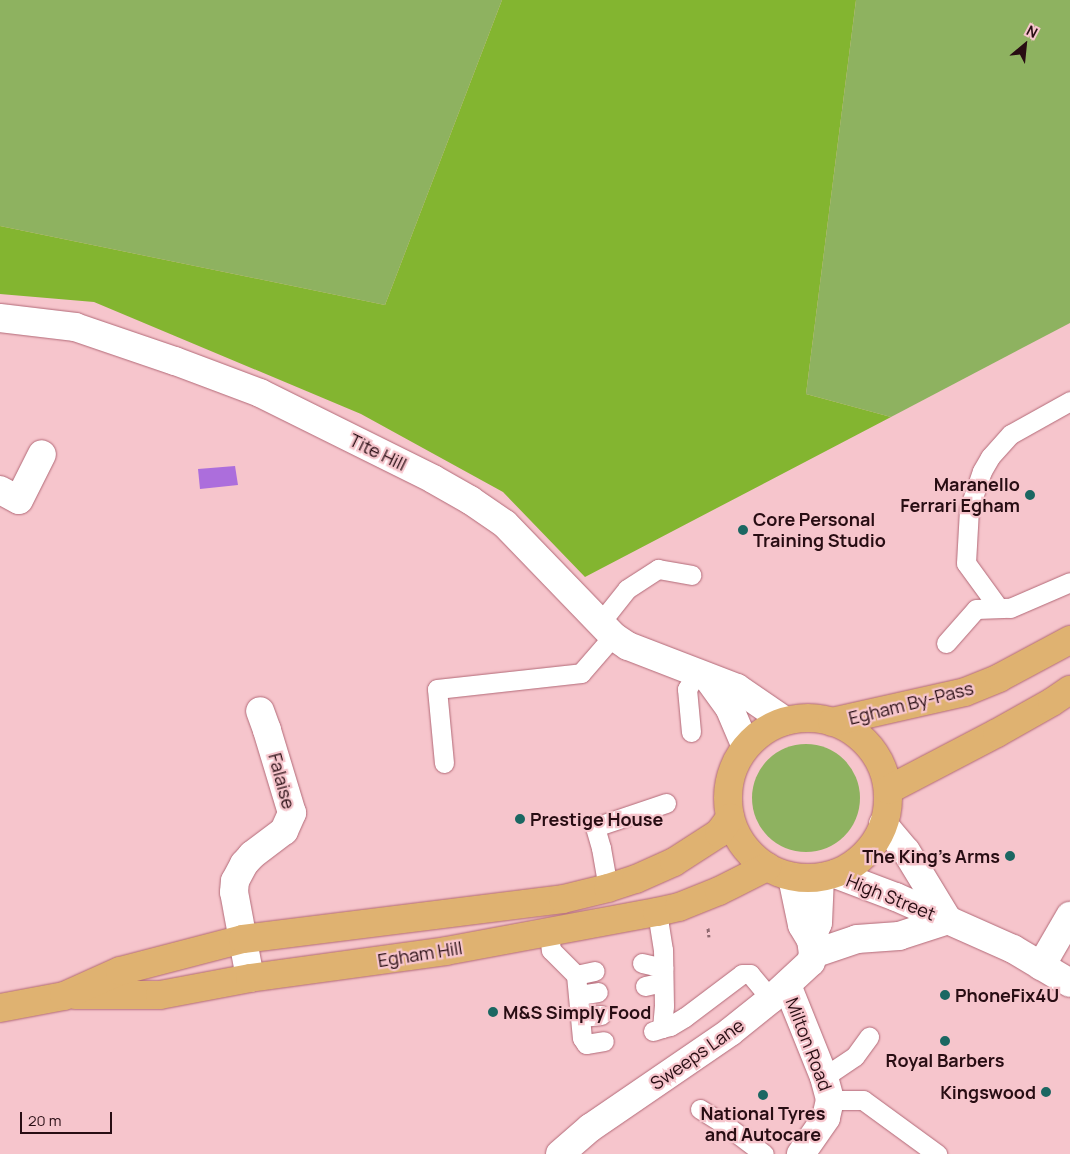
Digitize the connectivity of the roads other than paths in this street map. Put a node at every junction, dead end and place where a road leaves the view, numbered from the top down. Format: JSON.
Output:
{"nodes":[{"id":1,"x":0,"y":318,"type":"edge"},
{"id":2,"x":1070,"y":401,"type":"edge"},
{"id":3,"x":42,"y":454,"type":"dead end"},
{"id":4,"x":20,"y":499,"type":"edge"},
{"id":5,"x":691,"y":575,"type":"dead end"},
{"id":6,"x":1070,"y":582,"type":"edge"},
{"id":7,"x":998,"y":606,"type":"junction"},
{"id":8,"x":606,"y":629,"type":"junction"},
{"id":9,"x":1070,"y":640,"type":"edge"},
{"id":10,"x":946,"y":643,"type":"dead end"},
{"id":11,"x":702,"y":675,"type":"junction"},
{"id":12,"x":1070,"y":690,"type":"edge"},
{"id":13,"x":260,"y":712,"type":"dead end"},
{"id":14,"x":785,"y":721,"type":"junction"},
{"id":15,"x":832,"y":722,"type":"junction"},
{"id":16,"x":691,"y":732,"type":"dead end"},
{"id":17,"x":746,"y":747,"type":"junction"},
{"id":18,"x":444,"y":763,"type":"dead end"},
{"id":19,"x":888,"y":790,"type":"junction"},
{"id":20,"x":666,"y":803,"type":"dead end"},
{"id":21,"x":730,"y":818,"type":"junction"},
{"id":22,"x":883,"y":824,"type":"junction"},
{"id":23,"x":780,"y":872,"type":"junction"},
{"id":24,"x":827,"y":876,"type":"junction"},
{"id":25,"x":608,"y":888,"type":"junction"},
{"id":26,"x":657,"y":912,"type":"junction"},
{"id":27,"x":1070,"y":916,"type":"edge"},
{"id":28,"x":948,"y":920,"type":"junction"},
{"id":29,"x":549,"y":932,"type":"junction"},
{"id":30,"x":243,"y":939,"type":"junction"},
{"id":31,"x":812,"y":947,"type":"junction"},
{"id":32,"x":642,"y":963,"type":"dead end"},
{"id":33,"x":1041,"y":966,"type":"junction"},
{"id":34,"x":595,"y":971,"type":"dead end"},
{"id":35,"x":576,"y":975,"type":"junction"},
{"id":36,"x":250,"y":978,"type":"junction"},
{"id":37,"x":657,"y":979,"type":"junction"},
{"id":38,"x":1070,"y":983,"type":"edge"},
{"id":39,"x":598,"y":992,"type":"dead end"},
{"id":40,"x":779,"y":992,"type":"junction"},
{"id":41,"x":579,"y":995,"type":"junction"},
{"id":42,"x":64,"y":996,"type":"junction"},
{"id":43,"x":0,"y":1008,"type":"edge"},
{"id":44,"x":601,"y":1015,"type":"dead end"},
{"id":45,"x":582,"y":1017,"type":"junction"},
{"id":46,"x":869,"y":1037,"type":"dead end"},
{"id":47,"x":604,"y":1041,"type":"dead end"},
{"id":48,"x":827,"y":1089,"type":"junction"},
{"id":49,"x":700,"y":1109,"type":"dead end"},
{"id":50,"x":560,"y":1154,"type":"edge"},
{"id":51,"x":764,"y":1154,"type":"edge"},
{"id":52,"x":801,"y":1154,"type":"edge"},
{"id":53,"x":936,"y":1154,"type":"edge"}],
"edges":[{"from":1,"to":8,"type":"street","name":"Tite Hill"},
{"from":2,"to":7,"type":"lane"},
{"from":3,"to":4,"type":"street"},
{"from":5,"to":8,"type":"lane"},
{"from":6,"to":7,"type":"lane"},
{"from":7,"to":10,"type":"lane"},
{"from":8,"to":11,"type":"street","name":"Tite Hill"},
{"from":8,"to":18,"type":"lane"},
{"from":9,"to":15,"type":"main road","name":"Egham By-Pass"},
{"from":11,"to":14,"type":"street","name":"Tite Hill"},
{"from":11,"to":16,"type":"lane"},
{"from":11,"to":17,"type":"street"},
{"from":12,"to":19,"type":"main road"},
{"from":13,"to":30,"type":"street","name":"Falaise"},
{"from":14,"to":15,"type":"main road"},
{"from":14,"to":17,"type":"main road"},
{"from":15,"to":19,"type":"main road"},
{"from":17,"to":21,"type":"main road"},
{"from":19,"to":22,"type":"main road"},
{"from":20,"to":25,"type":"lane"},
{"from":21,"to":23,"type":"main road"},
{"from":21,"to":25,"type":"main road","name":"Egham Hill"},
{"from":22,"to":24,"type":"main road"},
{"from":22,"to":28,"type":"street","name":"High Street"},
{"from":23,"to":24,"type":"main road"},
{"from":23,"to":26,"type":"main road","name":"Egham Hill"},
{"from":23,"to":31,"type":"street"},
{"from":24,"to":28,"type":"street","name":"High Street"},
{"from":24,"to":31,"type":"street","name":"Sweeps Lane"},
{"from":25,"to":30,"type":"main road","name":"Egham Hill"},
{"from":26,"to":29,"type":"main road","name":"Egham Hill"},
{"from":26,"to":37,"type":"lane"},
{"from":27,"to":33,"type":"street"},
{"from":28,"to":31,"type":"street"},
{"from":28,"to":33,"type":"street","name":"High Street"},
{"from":29,"to":35,"type":"lane"},
{"from":29,"to":36,"type":"main road","name":"Egham Hill"},
{"from":30,"to":36,"type":"street","name":"Falaise"},
{"from":30,"to":42,"type":"main road","name":"Egham Hill"},
{"from":31,"to":40,"type":"street","name":"Sweeps Lane"},
{"from":32,"to":37,"type":"lane"},
{"from":33,"to":38,"type":"street","name":"High Street"},
{"from":34,"to":35,"type":"lane"},
{"from":35,"to":41,"type":"lane"},
{"from":36,"to":42,"type":"main road","name":"Egham Hill"},
{"from":37,"to":40,"type":"lane"},
{"from":39,"to":41,"type":"lane"},
{"from":40,"to":48,"type":"street","name":"Milton Road"},
{"from":40,"to":50,"type":"street","name":"Sweeps Lane"},
{"from":41,"to":45,"type":"lane"},
{"from":42,"to":43,"type":"main road","name":"Egham Hill"},
{"from":44,"to":45,"type":"lane"},
{"from":45,"to":47,"type":"lane"},
{"from":46,"to":48,"type":"lane"},
{"from":48,"to":52,"type":"street","name":"Milton Road"},
{"from":48,"to":53,"type":"lane"},
{"from":49,"to":51,"type":"lane"}]}
